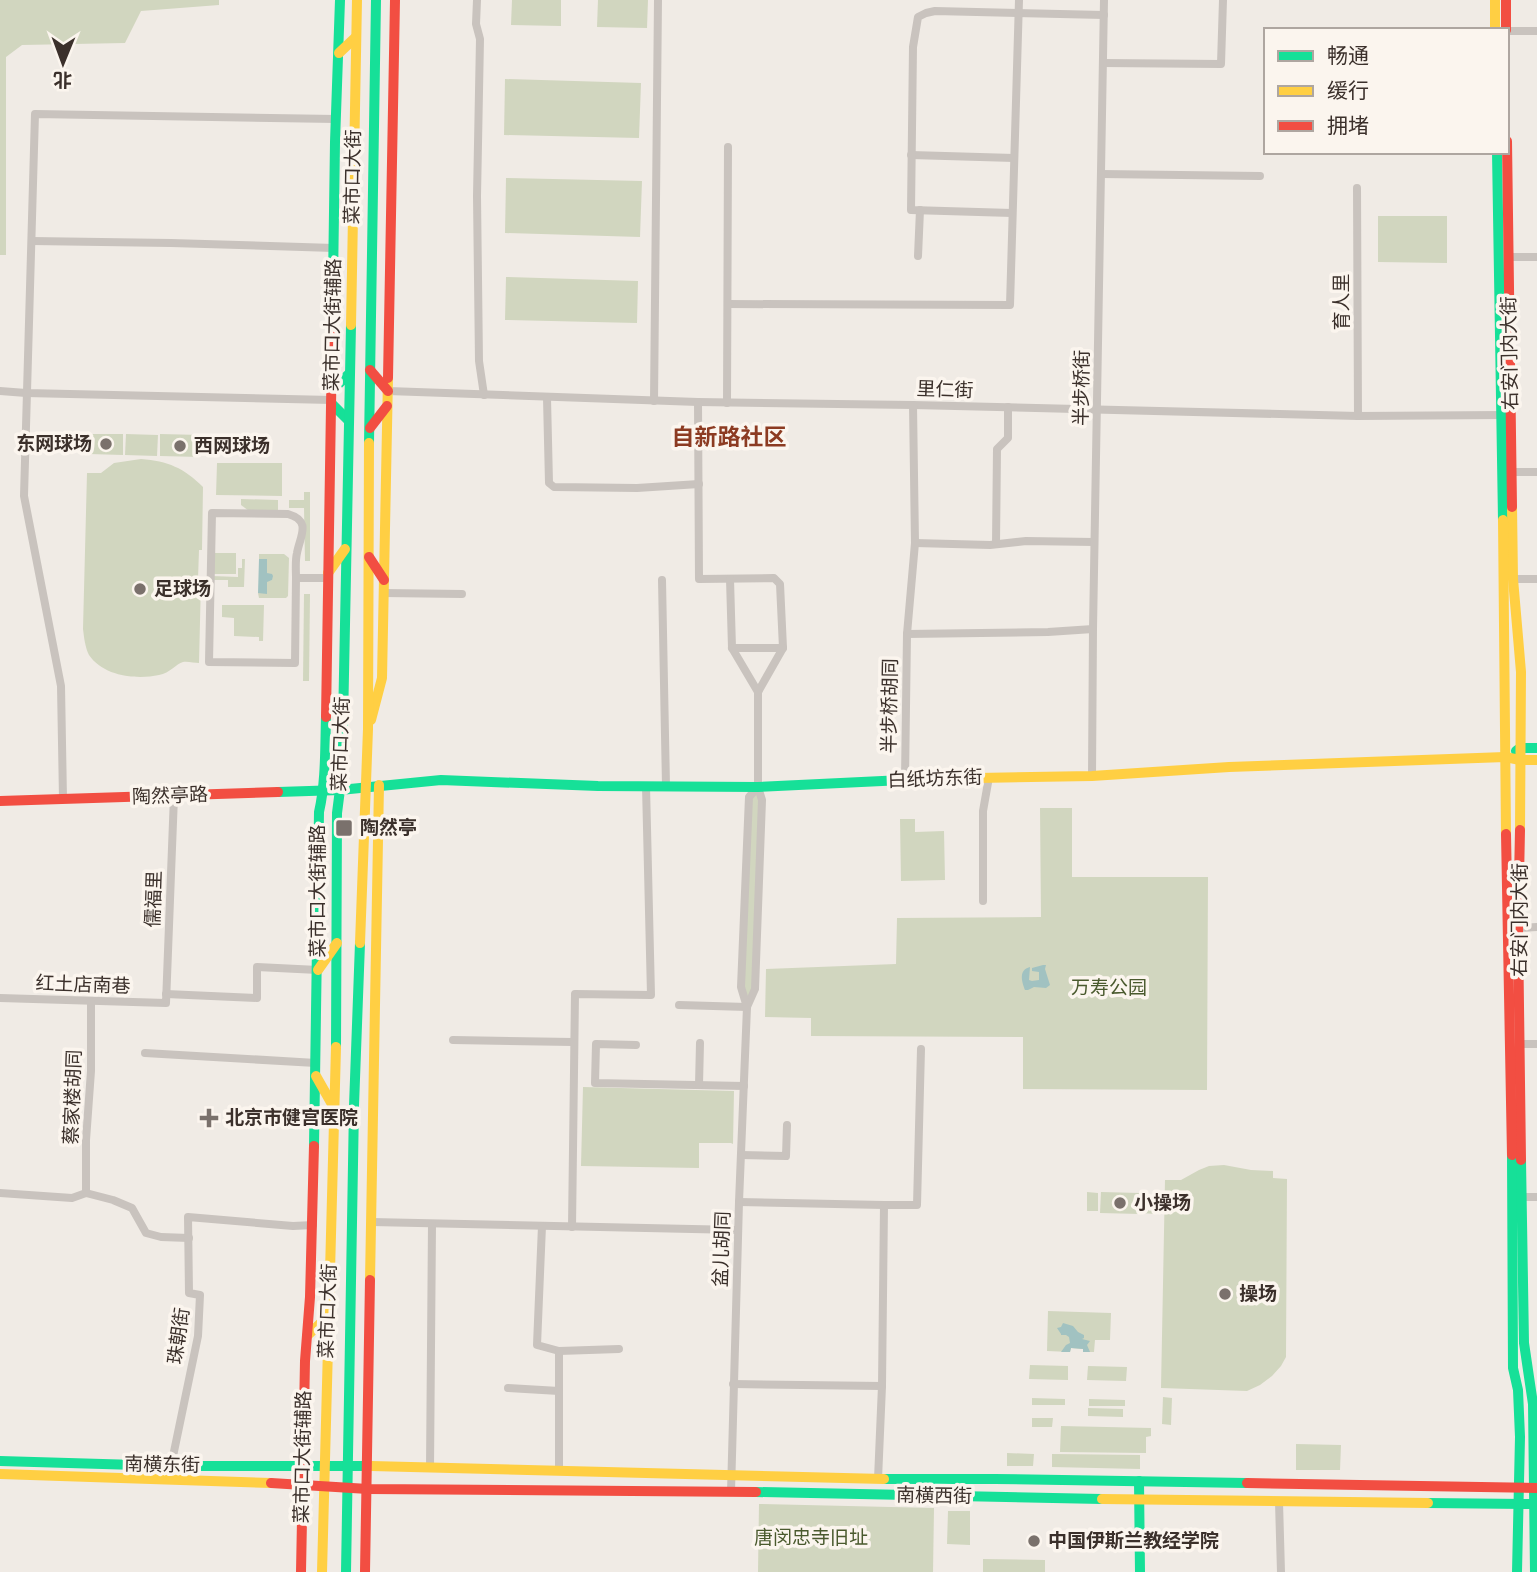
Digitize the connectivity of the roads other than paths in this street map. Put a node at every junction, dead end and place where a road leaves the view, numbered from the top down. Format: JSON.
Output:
{"nodes":[{"id":1,"x":340,"y":0,"type":"edge"},
{"id":2,"x":357,"y":0,"type":"edge"},
{"id":3,"x":376,"y":0,"type":"edge"},
{"id":4,"x":395,"y":0,"type":"edge"},
{"id":5,"x":477,"y":0,"type":"edge"},
{"id":6,"x":658,"y":0,"type":"edge"},
{"id":7,"x":1019,"y":0,"type":"edge"},
{"id":8,"x":1104,"y":0,"type":"edge"},
{"id":9,"x":1223,"y":0,"type":"edge"},
{"id":10,"x":1494,"y":0,"type":"edge"},
{"id":11,"x":1506,"y":0,"type":"edge"},
{"id":12,"x":1019,"y":13,"type":"junction"},
{"id":13,"x":1104,"y":15,"type":"junction"},
{"id":14,"x":1495,"y":28,"type":"edge"},
{"id":15,"x":1507,"y":28,"type":"edge"},
{"id":16,"x":1509,"y":31,"type":"edge"},
{"id":17,"x":1537,"y":31,"type":"edge"},
{"id":18,"x":356,"y":37,"type":"junction"},
{"id":19,"x":339,"y":53,"type":"junction"},
{"id":20,"x":1103,"y":63,"type":"junction"},
{"id":21,"x":336,"y":119,"type":"junction"},
{"id":22,"x":727,"y":147,"type":"dead end"},
{"id":23,"x":1497,"y":154,"type":"edge"},
{"id":24,"x":1507,"y":154,"type":"edge"},
{"id":25,"x":911,"y":155,"type":"junction"},
{"id":26,"x":1014,"y":158,"type":"junction"},
{"id":27,"x":1101,"y":174,"type":"junction"},
{"id":28,"x":1260,"y":176,"type":"dead end"},
{"id":29,"x":1357,"y":188,"type":"dead end"},
{"id":30,"x":920,"y":210,"type":"junction"},
{"id":31,"x":1012,"y":213,"type":"junction"},
{"id":32,"x":32,"y":241,"type":"junction"},
{"id":33,"x":334,"y":248,"type":"junction"},
{"id":34,"x":918,"y":256,"type":"dead end"},
{"id":35,"x":1509,"y":257,"type":"junction"},
{"id":36,"x":1537,"y":257,"type":"edge"},
{"id":37,"x":728,"y":304,"type":"junction"},
{"id":38,"x":370,"y":370,"type":"junction"},
{"id":39,"x":349,"y":374,"type":"junction"},
{"id":40,"x":0,"y":391,"type":"edge"},
{"id":41,"x":388,"y":391,"type":"junction"},
{"id":42,"x":26,"y":393,"type":"junction"},
{"id":43,"x":484,"y":396,"type":"junction"},
{"id":44,"x":332,"y":398,"type":"junction"},
{"id":45,"x":547,"y":398,"type":"junction"},
{"id":46,"x":654,"y":401,"type":"junction"},
{"id":47,"x":698,"y":402,"type":"junction"},
{"id":48,"x":727,"y":402,"type":"junction"},
{"id":49,"x":913,"y":405,"type":"junction"},
{"id":50,"x":387,"y":406,"type":"junction"},
{"id":51,"x":1008,"y":407,"type":"junction"},
{"id":52,"x":1097,"y":410,"type":"junction"},
{"id":53,"x":1502,"y":415,"type":"junction"},
{"id":54,"x":1358,"y":416,"type":"junction"},
{"id":55,"x":348,"y":421,"type":"junction"},
{"id":56,"x":370,"y":428,"type":"junction"},
{"id":57,"x":1511,"y":472,"type":"junction"},
{"id":58,"x":1537,"y":472,"type":"edge"},
{"id":59,"x":699,"y":484,"type":"junction"},
{"id":60,"x":1094,"y":542,"type":"junction"},
{"id":61,"x":915,"y":543,"type":"junction"},
{"id":62,"x":996,"y":544,"type":"junction"},
{"id":63,"x":346,"y":549,"type":"junction"},
{"id":64,"x":368,"y":556,"type":"junction"},
{"id":65,"x":328,"y":575,"type":"junction"},
{"id":66,"x":296,"y":578,"type":"junction"},
{"id":67,"x":730,"y":579,"type":"junction"},
{"id":68,"x":1513,"y":579,"type":"junction"},
{"id":69,"x":1537,"y":579,"type":"edge"},
{"id":70,"x":384,"y":580,"type":"junction"},
{"id":71,"x":662,"y":580,"type":"dead end"},
{"id":72,"x":384,"y":593,"type":"junction"},
{"id":73,"x":462,"y":594,"type":"dead end"},
{"id":74,"x":1093,"y":629,"type":"junction"},
{"id":75,"x":906,"y":634,"type":"junction"},
{"id":76,"x":732,"y":648,"type":"junction"},
{"id":77,"x":783,"y":648,"type":"junction"},
{"id":78,"x":758,"y":692,"type":"junction"},
{"id":79,"x":368,"y":729,"type":"junction"},
{"id":80,"x":1537,"y":748,"type":"edge"},
{"id":81,"x":1520,"y":754,"type":"junction"},
{"id":82,"x":1504,"y":757,"type":"junction"},
{"id":83,"x":1537,"y":760,"type":"edge"},
{"id":84,"x":1092,"y":776,"type":"junction"},
{"id":85,"x":989,"y":777,"type":"junction"},
{"id":86,"x":905,"y":779,"type":"junction"},
{"id":87,"x":379,"y":785,"type":"junction"},
{"id":88,"x":646,"y":786,"type":"junction"},
{"id":89,"x":666,"y":786,"type":"junction"},
{"id":90,"x":366,"y":787,"type":"junction"},
{"id":91,"x":758,"y":787,"type":"junction"},
{"id":92,"x":340,"y":790,"type":"junction"},
{"id":93,"x":324,"y":791,"type":"junction"},
{"id":94,"x":174,"y":796,"type":"junction"},
{"id":95,"x":63,"y":799,"type":"junction"},
{"id":96,"x":0,"y":801,"type":"edge"},
{"id":97,"x":983,"y":901,"type":"dead end"},
{"id":98,"x":1537,"y":927,"type":"edge"},
{"id":99,"x":1518,"y":928,"type":"junction"},
{"id":100,"x":337,"y":943,"type":"junction"},
{"id":101,"x":317,"y":970,"type":"junction"},
{"id":102,"x":0,"y":998,"type":"edge"},
{"id":103,"x":166,"y":999,"type":"junction"},
{"id":104,"x":90,"y":1002,"type":"junction"},
{"id":105,"x":679,"y":1005,"type":"dead end"},
{"id":106,"x":747,"y":1007,"type":"junction"},
{"id":107,"x":453,"y":1040,"type":"dead end"},
{"id":108,"x":573,"y":1042,"type":"junction"},
{"id":109,"x":699,"y":1043,"type":"dead end"},
{"id":110,"x":1515,"y":1044,"type":"junction"},
{"id":111,"x":1537,"y":1044,"type":"edge"},
{"id":112,"x":636,"y":1045,"type":"dead end"},
{"id":113,"x":921,"y":1049,"type":"dead end"},
{"id":114,"x":145,"y":1053,"type":"dead end"},
{"id":115,"x":316,"y":1063,"type":"junction"},
{"id":116,"x":316,"y":1076,"type":"junction"},
{"id":117,"x":699,"y":1085,"type":"junction"},
{"id":118,"x":744,"y":1086,"type":"junction"},
{"id":119,"x":334,"y":1107,"type":"junction"},
{"id":120,"x":787,"y":1125,"type":"dead end"},
{"id":121,"x":741,"y":1155,"type":"junction"},
{"id":122,"x":0,"y":1193,"type":"edge"},
{"id":123,"x":86,"y":1193,"type":"junction"},
{"id":124,"x":1518,"y":1197,"type":"junction"},
{"id":125,"x":1537,"y":1198,"type":"edge"},
{"id":126,"x":739,"y":1202,"type":"junction"},
{"id":127,"x":884,"y":1205,"type":"junction"},
{"id":128,"x":372,"y":1222,"type":"junction"},
{"id":129,"x":432,"y":1224,"type":"junction"},
{"id":130,"x":313,"y":1225,"type":"junction"},
{"id":131,"x":542,"y":1226,"type":"junction"},
{"id":132,"x":572,"y":1227,"type":"junction"},
{"id":133,"x":738,"y":1230,"type":"junction"},
{"id":134,"x":189,"y":1238,"type":"junction"},
{"id":135,"x":328,"y":1316,"type":"junction"},
{"id":136,"x":307,"y":1336,"type":"junction"},
{"id":137,"x":619,"y":1349,"type":"dead end"},
{"id":138,"x":559,"y":1351,"type":"junction"},
{"id":139,"x":733,"y":1384,"type":"junction"},
{"id":140,"x":882,"y":1386,"type":"junction"},
{"id":141,"x":508,"y":1388,"type":"dead end"},
{"id":142,"x":559,"y":1391,"type":"junction"},
{"id":143,"x":1535,"y":1404,"type":"edge"},
{"id":144,"x":0,"y":1461,"type":"edge"},
{"id":145,"x":171,"y":1466,"type":"junction"},
{"id":146,"x":303,"y":1466,"type":"junction"},
{"id":147,"x":368,"y":1466,"type":"junction"},
{"id":148,"x":324,"y":1467,"type":"junction"},
{"id":149,"x":348,"y":1467,"type":"junction"},
{"id":150,"x":430,"y":1468,"type":"junction"},
{"id":151,"x":559,"y":1471,"type":"junction"},
{"id":152,"x":0,"y":1474,"type":"edge"},
{"id":153,"x":731,"y":1474,"type":"junction"},
{"id":154,"x":878,"y":1479,"type":"junction"},
{"id":155,"x":1139,"y":1481,"type":"junction"},
{"id":156,"x":303,"y":1484,"type":"junction"},
{"id":157,"x":324,"y":1486,"type":"junction"},
{"id":158,"x":348,"y":1488,"type":"junction"},
{"id":159,"x":1519,"y":1488,"type":"junction"},
{"id":160,"x":1535,"y":1488,"type":"edge"},
{"id":161,"x":368,"y":1489,"type":"junction"},
{"id":162,"x":731,"y":1492,"type":"junction"},
{"id":163,"x":1139,"y":1500,"type":"junction"},
{"id":164,"x":1279,"y":1502,"type":"junction"},
{"id":165,"x":1519,"y":1504,"type":"junction"},
{"id":166,"x":1535,"y":1504,"type":"edge"},
{"id":167,"x":301,"y":1572,"type":"edge"},
{"id":168,"x":322,"y":1572,"type":"edge"},
{"id":169,"x":346,"y":1572,"type":"edge"},
{"id":170,"x":365,"y":1572,"type":"edge"},
{"id":171,"x":1140,"y":1572,"type":"edge"},
{"id":172,"x":1281,"y":1572,"type":"edge"},
{"id":173,"x":1517,"y":1572,"type":"edge"},
{"id":174,"x":1535,"y":1572,"type":"edge"}],
"edges":[{"from":1,"to":19,"type":"main road","name":"菜市口大街辅路"},
{"from":2,"to":18,"type":"main road","name":"菜市口大街"},
{"from":3,"to":38,"type":"main road","name":"菜市口大街"},
{"from":4,"to":41,"type":"main road"},
{"from":5,"to":43,"type":"street"},
{"from":6,"to":46,"type":"street"},
{"from":7,"to":12,"type":"street"},
{"from":8,"to":13,"type":"street","name":"半步桥街"},
{"from":9,"to":20,"type":"street"},
{"from":10,"to":14,"type":"main road"},
{"from":11,"to":15,"type":"main road"},
{"from":12,"to":13,"type":"street"},
{"from":12,"to":25,"type":"street"},
{"from":12,"to":26,"type":"street"},
{"from":13,"to":20,"type":"street","name":"半步桥街"},
{"from":16,"to":17,"type":"street"},
{"from":18,"to":19,"type":"main road"},
{"from":18,"to":39,"type":"main road","name":"菜市口大街"},
{"from":19,"to":21,"type":"main road","name":"菜市口大街辅路"},
{"from":20,"to":27,"type":"street","name":"半步桥街"},
{"from":21,"to":32,"type":"street"},
{"from":21,"to":33,"type":"main road","name":"菜市口大街辅路"},
{"from":22,"to":37,"type":"street"},
{"from":23,"to":53,"type":"main road","name":"右安门内大街"},
{"from":24,"to":35,"type":"main road","name":"右安门内大街"},
{"from":25,"to":26,"type":"street"},
{"from":25,"to":30,"type":"street"},
{"from":26,"to":31,"type":"street"},
{"from":27,"to":28,"type":"street"},
{"from":27,"to":52,"type":"street","name":"半步桥街"},
{"from":29,"to":54,"type":"street","name":"育人里"},
{"from":30,"to":31,"type":"street"},
{"from":30,"to":34,"type":"street"},
{"from":31,"to":37,"type":"street"},
{"from":32,"to":33,"type":"street"},
{"from":32,"to":42,"type":"street"},
{"from":33,"to":44,"type":"main road","name":"菜市口大街辅路"},
{"from":35,"to":36,"type":"street"},
{"from":35,"to":57,"type":"main road","name":"右安门内大街"},
{"from":37,"to":48,"type":"street"},
{"from":38,"to":41,"type":"main road"},
{"from":38,"to":56,"type":"main road","name":"菜市口大街"},
{"from":39,"to":44,"type":"main road"},
{"from":39,"to":55,"type":"main road","name":"菜市口大街"},
{"from":40,"to":42,"type":"street"},
{"from":41,"to":43,"type":"street","name":"里仁街"},
{"from":41,"to":50,"type":"main road"},
{"from":42,"to":44,"type":"street"},
{"from":42,"to":95,"type":"street"},
{"from":43,"to":45,"type":"street","name":"里仁街"},
{"from":44,"to":55,"type":"main road"},
{"from":44,"to":65,"type":"main road","name":"菜市口大街辅路"},
{"from":45,"to":46,"type":"street","name":"里仁街"},
{"from":45,"to":59,"type":"street"},
{"from":46,"to":47,"type":"street","name":"里仁街"},
{"from":47,"to":48,"type":"street","name":"里仁街"},
{"from":47,"to":59,"type":"street"},
{"from":48,"to":49,"type":"street","name":"里仁街"},
{"from":49,"to":51,"type":"street","name":"里仁街"},
{"from":49,"to":61,"type":"street","name":"半步桥胡同"},
{"from":50,"to":56,"type":"main road"},
{"from":50,"to":70,"type":"main road"},
{"from":51,"to":52,"type":"street","name":"里仁街"},
{"from":51,"to":62,"type":"street"},
{"from":52,"to":54,"type":"street","name":"里仁街"},
{"from":52,"to":60,"type":"street","name":"半步桥街"},
{"from":53,"to":54,"type":"street","name":"里仁街"},
{"from":53,"to":82,"type":"main road","name":"右安门内大街"},
{"from":55,"to":63,"type":"main road","name":"菜市口大街"},
{"from":56,"to":64,"type":"main road","name":"菜市口大街"},
{"from":57,"to":58,"type":"street"},
{"from":57,"to":68,"type":"main road","name":"右安门内大街"},
{"from":59,"to":67,"type":"street"},
{"from":60,"to":62,"type":"street"},
{"from":60,"to":74,"type":"street","name":"半步桥街"},
{"from":61,"to":62,"type":"street"},
{"from":61,"to":75,"type":"street","name":"半步桥胡同"},
{"from":63,"to":65,"type":"main road"},
{"from":63,"to":92,"type":"main road","name":"菜市口大街"},
{"from":64,"to":70,"type":"main road"},
{"from":64,"to":79,"type":"main road","name":"菜市口大街"},
{"from":65,"to":66,"type":"street"},
{"from":65,"to":93,"type":"main road","name":"菜市口大街辅路"},
{"from":66,"to":66,"type":"street"},
{"from":67,"to":76,"type":"street"},
{"from":67,"to":77,"type":"street"},
{"from":68,"to":69,"type":"street"},
{"from":68,"to":81,"type":"main road","name":"右安门内大街"},
{"from":70,"to":72,"type":"main road"},
{"from":71,"to":89,"type":"street"},
{"from":72,"to":73,"type":"street"},
{"from":72,"to":79,"type":"main road"},
{"from":74,"to":75,"type":"street"},
{"from":74,"to":84,"type":"street","name":"半步桥街"},
{"from":75,"to":86,"type":"street","name":"半步桥胡同"},
{"from":76,"to":77,"type":"street"},
{"from":76,"to":78,"type":"street"},
{"from":77,"to":78,"type":"street"},
{"from":78,"to":91,"type":"street","name":"盆儿胡同"},
{"from":79,"to":90,"type":"main road","name":"菜市口大街"},
{"from":80,"to":81,"type":"main road"},
{"from":81,"to":82,"type":"main road"},
{"from":81,"to":83,"type":"main road"},
{"from":81,"to":99,"type":"main road","name":"右安门内大街"},
{"from":82,"to":84,"type":"main road","name":"白纸坊东街"},
{"from":82,"to":110,"type":"main road","name":"右安门内大街"},
{"from":84,"to":85,"type":"main road","name":"白纸坊东街"},
{"from":85,"to":86,"type":"main road","name":"白纸坊东街"},
{"from":85,"to":97,"type":"street"},
{"from":86,"to":91,"type":"main road","name":"白纸坊东街"},
{"from":87,"to":88,"type":"main road","name":"白纸坊东街"},
{"from":87,"to":90,"type":"main road","name":"白纸坊东街"},
{"from":87,"to":128,"type":"main road"},
{"from":88,"to":89,"type":"main road","name":"白纸坊东街"},
{"from":88,"to":108,"type":"street"},
{"from":89,"to":91,"type":"main road","name":"白纸坊东街"},
{"from":90,"to":92,"type":"main road","name":"白纸坊东街"},
{"from":90,"to":149,"type":"main road","name":"菜市口大街"},
{"from":91,"to":106,"type":"street","name":"盆儿胡同"},
{"from":91,"to":106,"type":"street","name":"盆儿胡同"},
{"from":92,"to":93,"type":"main road","name":"陶然亭路"},
{"from":92,"to":100,"type":"main road","name":"菜市口大街"},
{"from":93,"to":94,"type":"main road","name":"陶然亭路"},
{"from":93,"to":101,"type":"main road","name":"菜市口大街辅路"},
{"from":94,"to":95,"type":"main road","name":"陶然亭路"},
{"from":94,"to":103,"type":"street","name":"儒福里"},
{"from":95,"to":96,"type":"main road","name":"陶然亭路"},
{"from":98,"to":99,"type":"street"},
{"from":99,"to":110,"type":"main road","name":"右安门内大街"},
{"from":100,"to":101,"type":"main road"},
{"from":100,"to":119,"type":"main road","name":"菜市口大街"},
{"from":101,"to":103,"type":"street","name":"红土店南巷"},
{"from":101,"to":115,"type":"main road","name":"菜市口大街辅路"},
{"from":102,"to":104,"type":"street","name":"红土店南巷"},
{"from":103,"to":104,"type":"street","name":"红土店南巷"},
{"from":104,"to":123,"type":"street","name":"蔡家楼胡同"},
{"from":105,"to":106,"type":"street"},
{"from":106,"to":118,"type":"street","name":"盆儿胡同"},
{"from":107,"to":108,"type":"street"},
{"from":108,"to":132,"type":"street"},
{"from":109,"to":117,"type":"street"},
{"from":110,"to":111,"type":"street"},
{"from":110,"to":124,"type":"main road","name":"右安门内大街"},
{"from":112,"to":117,"type":"street"},
{"from":113,"to":127,"type":"street"},
{"from":114,"to":115,"type":"street"},
{"from":115,"to":116,"type":"main road","name":"菜市口大街辅路"},
{"from":116,"to":119,"type":"main road"},
{"from":116,"to":130,"type":"main road","name":"菜市口大街辅路"},
{"from":117,"to":118,"type":"street"},
{"from":118,"to":121,"type":"street","name":"盆儿胡同"},
{"from":119,"to":135,"type":"main road","name":"菜市口大街"},
{"from":120,"to":121,"type":"street"},
{"from":121,"to":126,"type":"street","name":"盆儿胡同"},
{"from":122,"to":123,"type":"street"},
{"from":123,"to":134,"type":"street"},
{"from":124,"to":125,"type":"street"},
{"from":124,"to":143,"type":"main road","name":"右安门内大街"},
{"from":124,"to":159,"type":"main road","name":"右安门内大街"},
{"from":126,"to":127,"type":"street"},
{"from":126,"to":133,"type":"street","name":"盆儿胡同"},
{"from":127,"to":140,"type":"street"},
{"from":128,"to":129,"type":"street"},
{"from":128,"to":147,"type":"main road"},
{"from":129,"to":131,"type":"street"},
{"from":129,"to":150,"type":"street"},
{"from":130,"to":134,"type":"street"},
{"from":130,"to":136,"type":"main road","name":"菜市口大街辅路"},
{"from":131,"to":132,"type":"street"},
{"from":131,"to":138,"type":"street"},
{"from":132,"to":133,"type":"street"},
{"from":133,"to":139,"type":"street","name":"盆儿胡同"},
{"from":134,"to":145,"type":"street","name":"珠朝街"},
{"from":135,"to":136,"type":"main road"},
{"from":135,"to":148,"type":"main road","name":"菜市口大街"},
{"from":136,"to":146,"type":"main road","name":"菜市口大街辅路"},
{"from":137,"to":138,"type":"street"},
{"from":138,"to":142,"type":"street"},
{"from":139,"to":140,"type":"street"},
{"from":139,"to":153,"type":"street","name":"盆儿胡同"},
{"from":140,"to":154,"type":"street"},
{"from":141,"to":142,"type":"street"},
{"from":142,"to":151,"type":"street"},
{"from":143,"to":160,"type":"main road","name":"右安门内大街"},
{"from":144,"to":145,"type":"main road","name":"南横东街"},
{"from":145,"to":146,"type":"main road","name":"南横东街"},
{"from":146,"to":148,"type":"main road","name":"南横东街"},
{"from":146,"to":156,"type":"main road","name":"菜市口大街辅路"},
{"from":147,"to":149,"type":"main road","name":"南横西街"},
{"from":147,"to":150,"type":"main road","name":"南横西街"},
{"from":147,"to":161,"type":"main road"},
{"from":148,"to":149,"type":"main road","name":"南横东街"},
{"from":148,"to":157,"type":"main road","name":"菜市口大街"},
{"from":149,"to":158,"type":"main road","name":"菜市口大街"},
{"from":150,"to":151,"type":"main road","name":"南横西街"},
{"from":151,"to":153,"type":"main road","name":"南横西街"},
{"from":152,"to":156,"type":"main road","name":"南横东街"},
{"from":153,"to":154,"type":"main road","name":"南横西街"},
{"from":153,"to":162,"type":"street","name":"盆儿胡同"},
{"from":154,"to":155,"type":"main road","name":"南横西街"},
{"from":155,"to":159,"type":"main road","name":"南横西街"},
{"from":155,"to":163,"type":"main road"},
{"from":156,"to":157,"type":"main road","name":"南横东街"},
{"from":156,"to":167,"type":"main road","name":"菜市口大街辅路"},
{"from":157,"to":158,"type":"main road","name":"南横东街"},
{"from":157,"to":168,"type":"main road","name":"菜市口大街"},
{"from":158,"to":161,"type":"main road","name":"南横西街"},
{"from":158,"to":169,"type":"main road","name":"菜市口大街"},
{"from":159,"to":160,"type":"main road","name":"南横西街"},
{"from":159,"to":165,"type":"main road","name":"右安门内大街"},
{"from":160,"to":166,"type":"main road","name":"右安门内大街"},
{"from":161,"to":162,"type":"main road","name":"南横西街"},
{"from":161,"to":170,"type":"main road"},
{"from":162,"to":163,"type":"main road","name":"南横西街"},
{"from":163,"to":164,"type":"main road","name":"南横西街"},
{"from":163,"to":171,"type":"main road"},
{"from":164,"to":165,"type":"main road","name":"南横西街"},
{"from":164,"to":172,"type":"street"},
{"from":165,"to":166,"type":"main road","name":"南横西街"},
{"from":165,"to":173,"type":"main road","name":"右安门内大街"},
{"from":166,"to":174,"type":"main road","name":"右安门内大街"}]}
